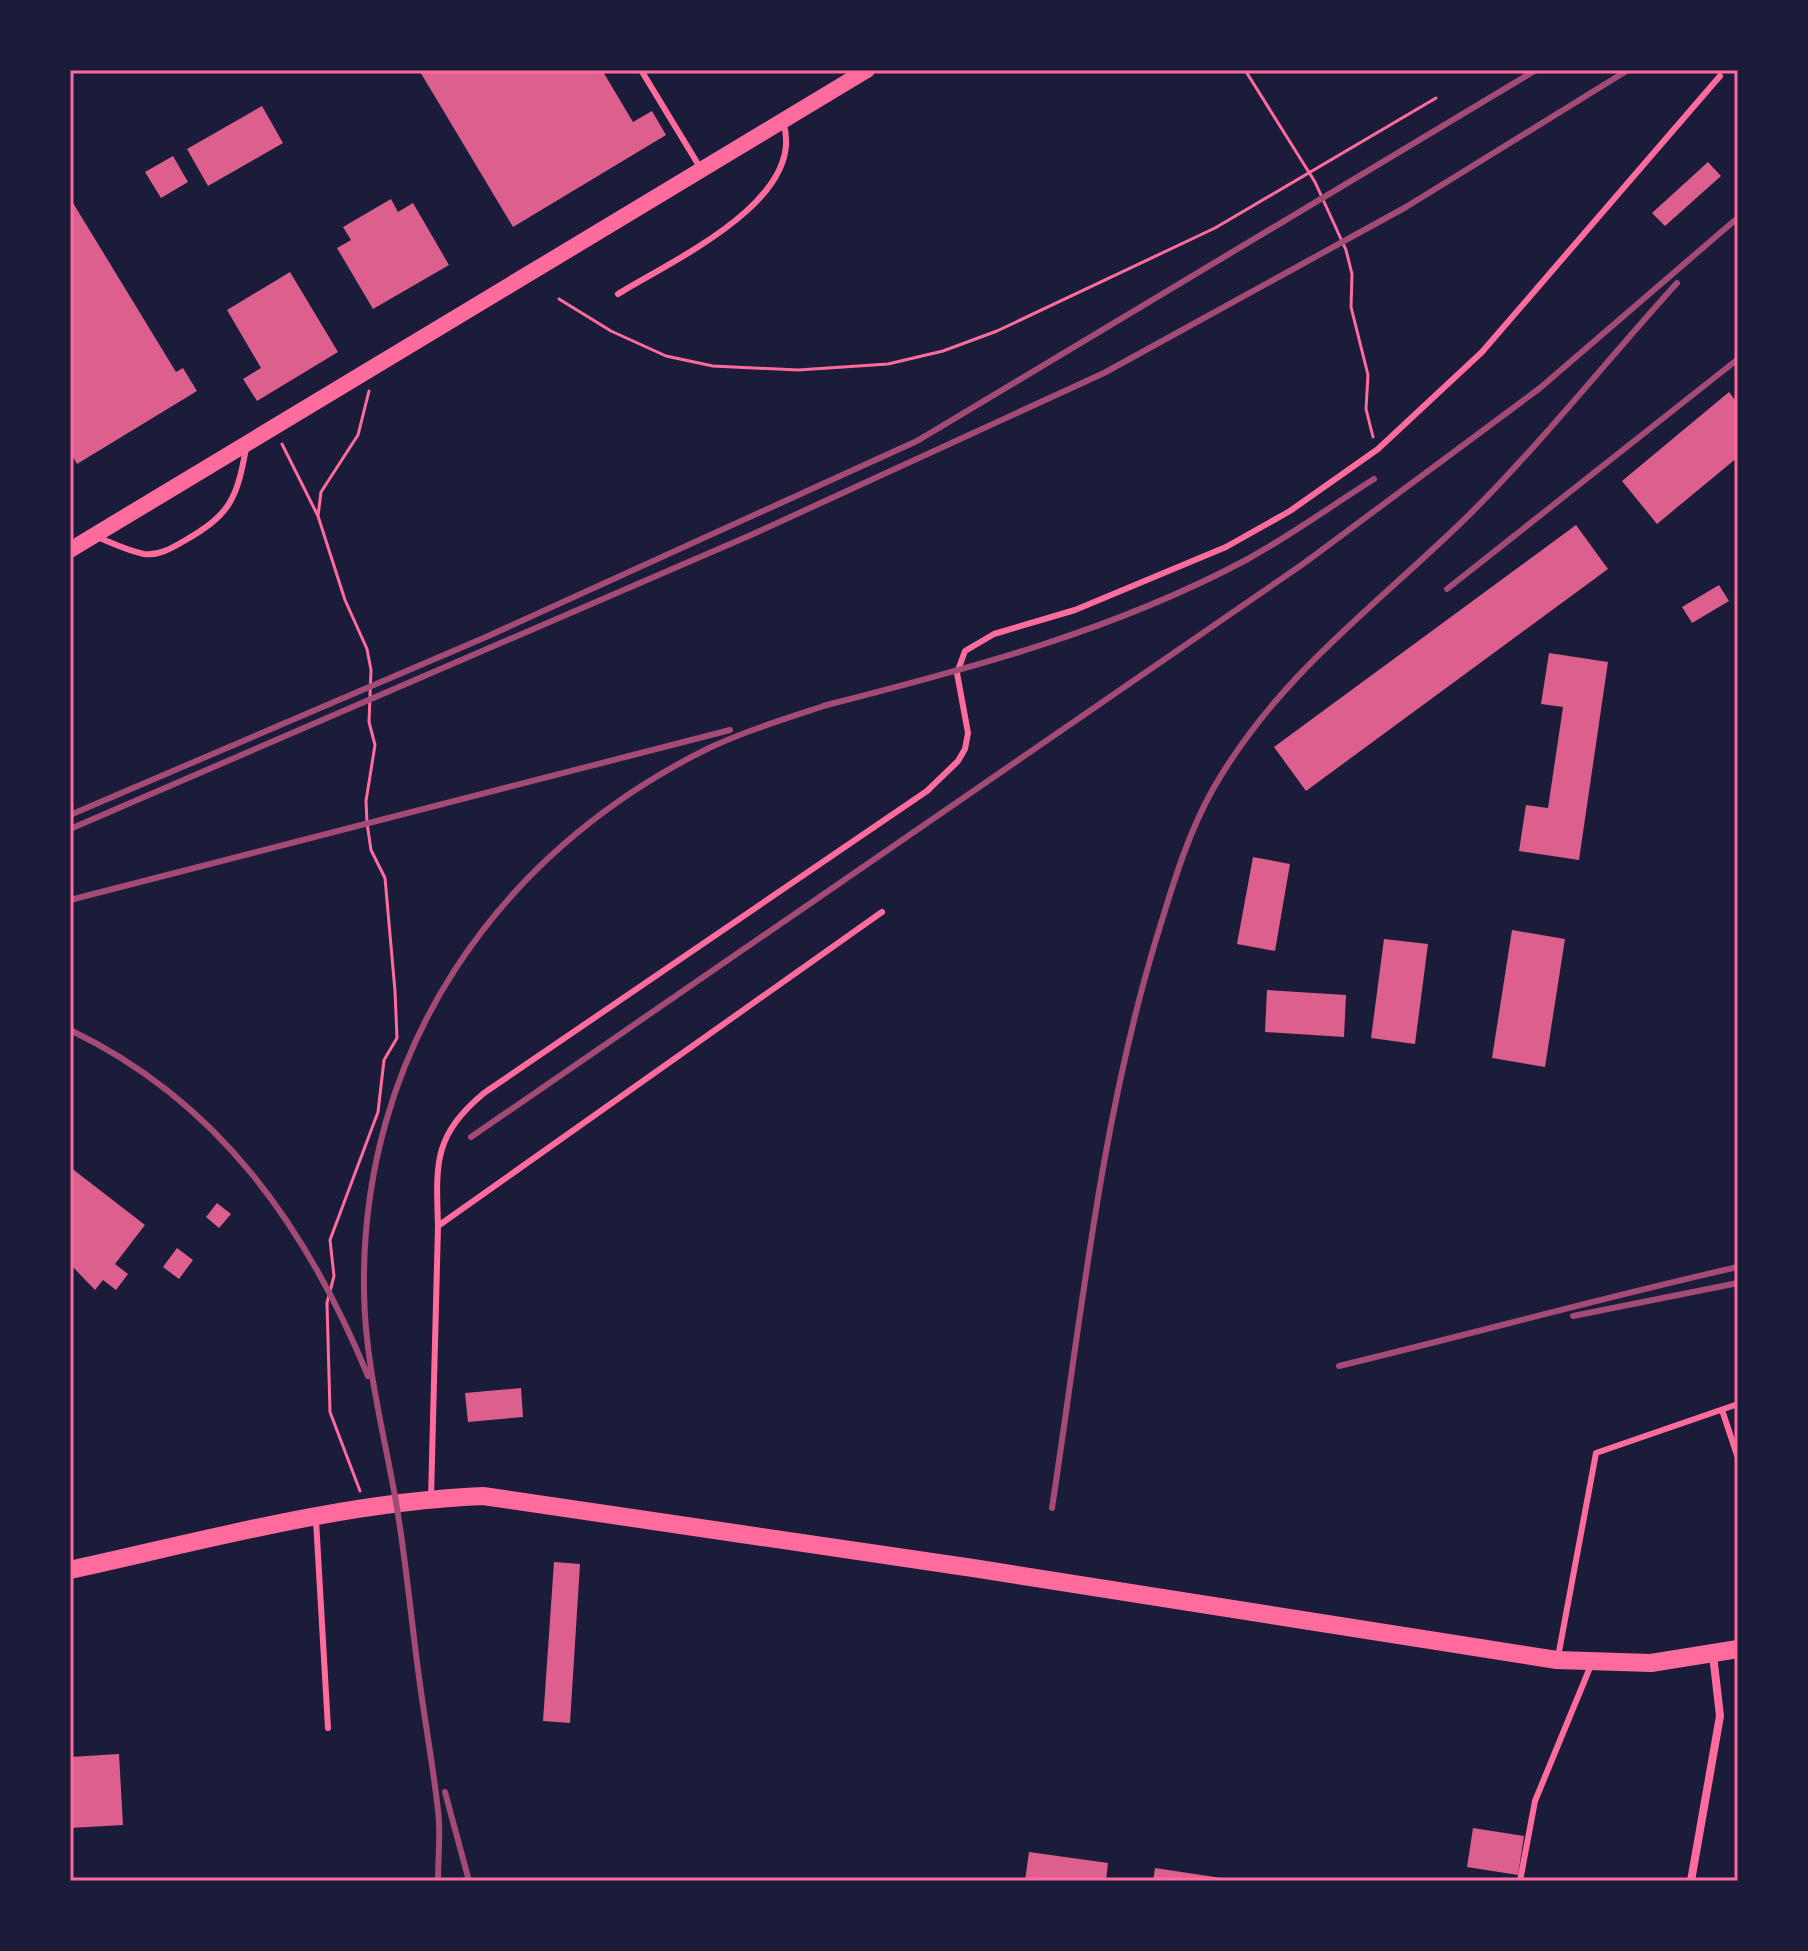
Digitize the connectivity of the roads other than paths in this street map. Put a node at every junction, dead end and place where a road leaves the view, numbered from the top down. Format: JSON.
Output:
{"nodes":[{"id":1,"x":641,"y":70,"type":"edge"},
{"id":2,"x":867,"y":70,"type":"edge"},
{"id":3,"x":1720,"y":76,"type":"dead end"},
{"id":4,"x":783,"y":122,"type":"junction"},
{"id":5,"x":701,"y":169,"type":"junction"},
{"id":6,"x":618,"y":294,"type":"dead end"},
{"id":7,"x":247,"y":444,"type":"junction"},
{"id":8,"x":93,"y":536,"type":"junction"},
{"id":9,"x":70,"y":550,"type":"edge"},
{"id":10,"x":882,"y":912,"type":"dead end"},
{"id":11,"x":438,"y":1226,"type":"junction"},
{"id":12,"x":1738,"y":1404,"type":"edge"},
{"id":13,"x":1722,"y":1410,"type":"junction"},
{"id":14,"x":1738,"y":1458,"type":"edge"},
{"id":15,"x":431,"y":1498,"type":"junction"},
{"id":16,"x":316,"y":1516,"type":"junction"},
{"id":17,"x":70,"y":1570,"type":"edge"},
{"id":18,"x":1738,"y":1649,"type":"edge"},
{"id":19,"x":1713,"y":1655,"type":"junction"},
{"id":20,"x":1557,"y":1660,"type":"junction"},
{"id":21,"x":1592,"y":1664,"type":"junction"},
{"id":22,"x":328,"y":1728,"type":"dead end"},
{"id":23,"x":1520,"y":1881,"type":"edge"},
{"id":24,"x":1691,"y":1881,"type":"edge"}],
"edges":[{"from":1,"to":5,"type":"lane"},
{"from":2,"to":4,"type":"main road"},
{"from":3,"to":11,"type":"lane"},
{"from":4,"to":5,"type":"main road"},
{"from":4,"to":6,"type":"lane"},
{"from":5,"to":7,"type":"main road"},
{"from":7,"to":8,"type":"main road"},
{"from":7,"to":8,"type":"lane"},
{"from":8,"to":9,"type":"main road"},
{"from":10,"to":11,"type":"lane"},
{"from":11,"to":15,"type":"lane"},
{"from":12,"to":13,"type":"lane"},
{"from":13,"to":14,"type":"lane"},
{"from":13,"to":20,"type":"lane"},
{"from":15,"to":16,"type":"highway"},
{"from":15,"to":20,"type":"highway"},
{"from":16,"to":17,"type":"highway"},
{"from":16,"to":22,"type":"lane"},
{"from":18,"to":19,"type":"highway"},
{"from":19,"to":21,"type":"highway"},
{"from":19,"to":24,"type":"street"},
{"from":20,"to":21,"type":"highway"},
{"from":21,"to":23,"type":"lane"}]}
